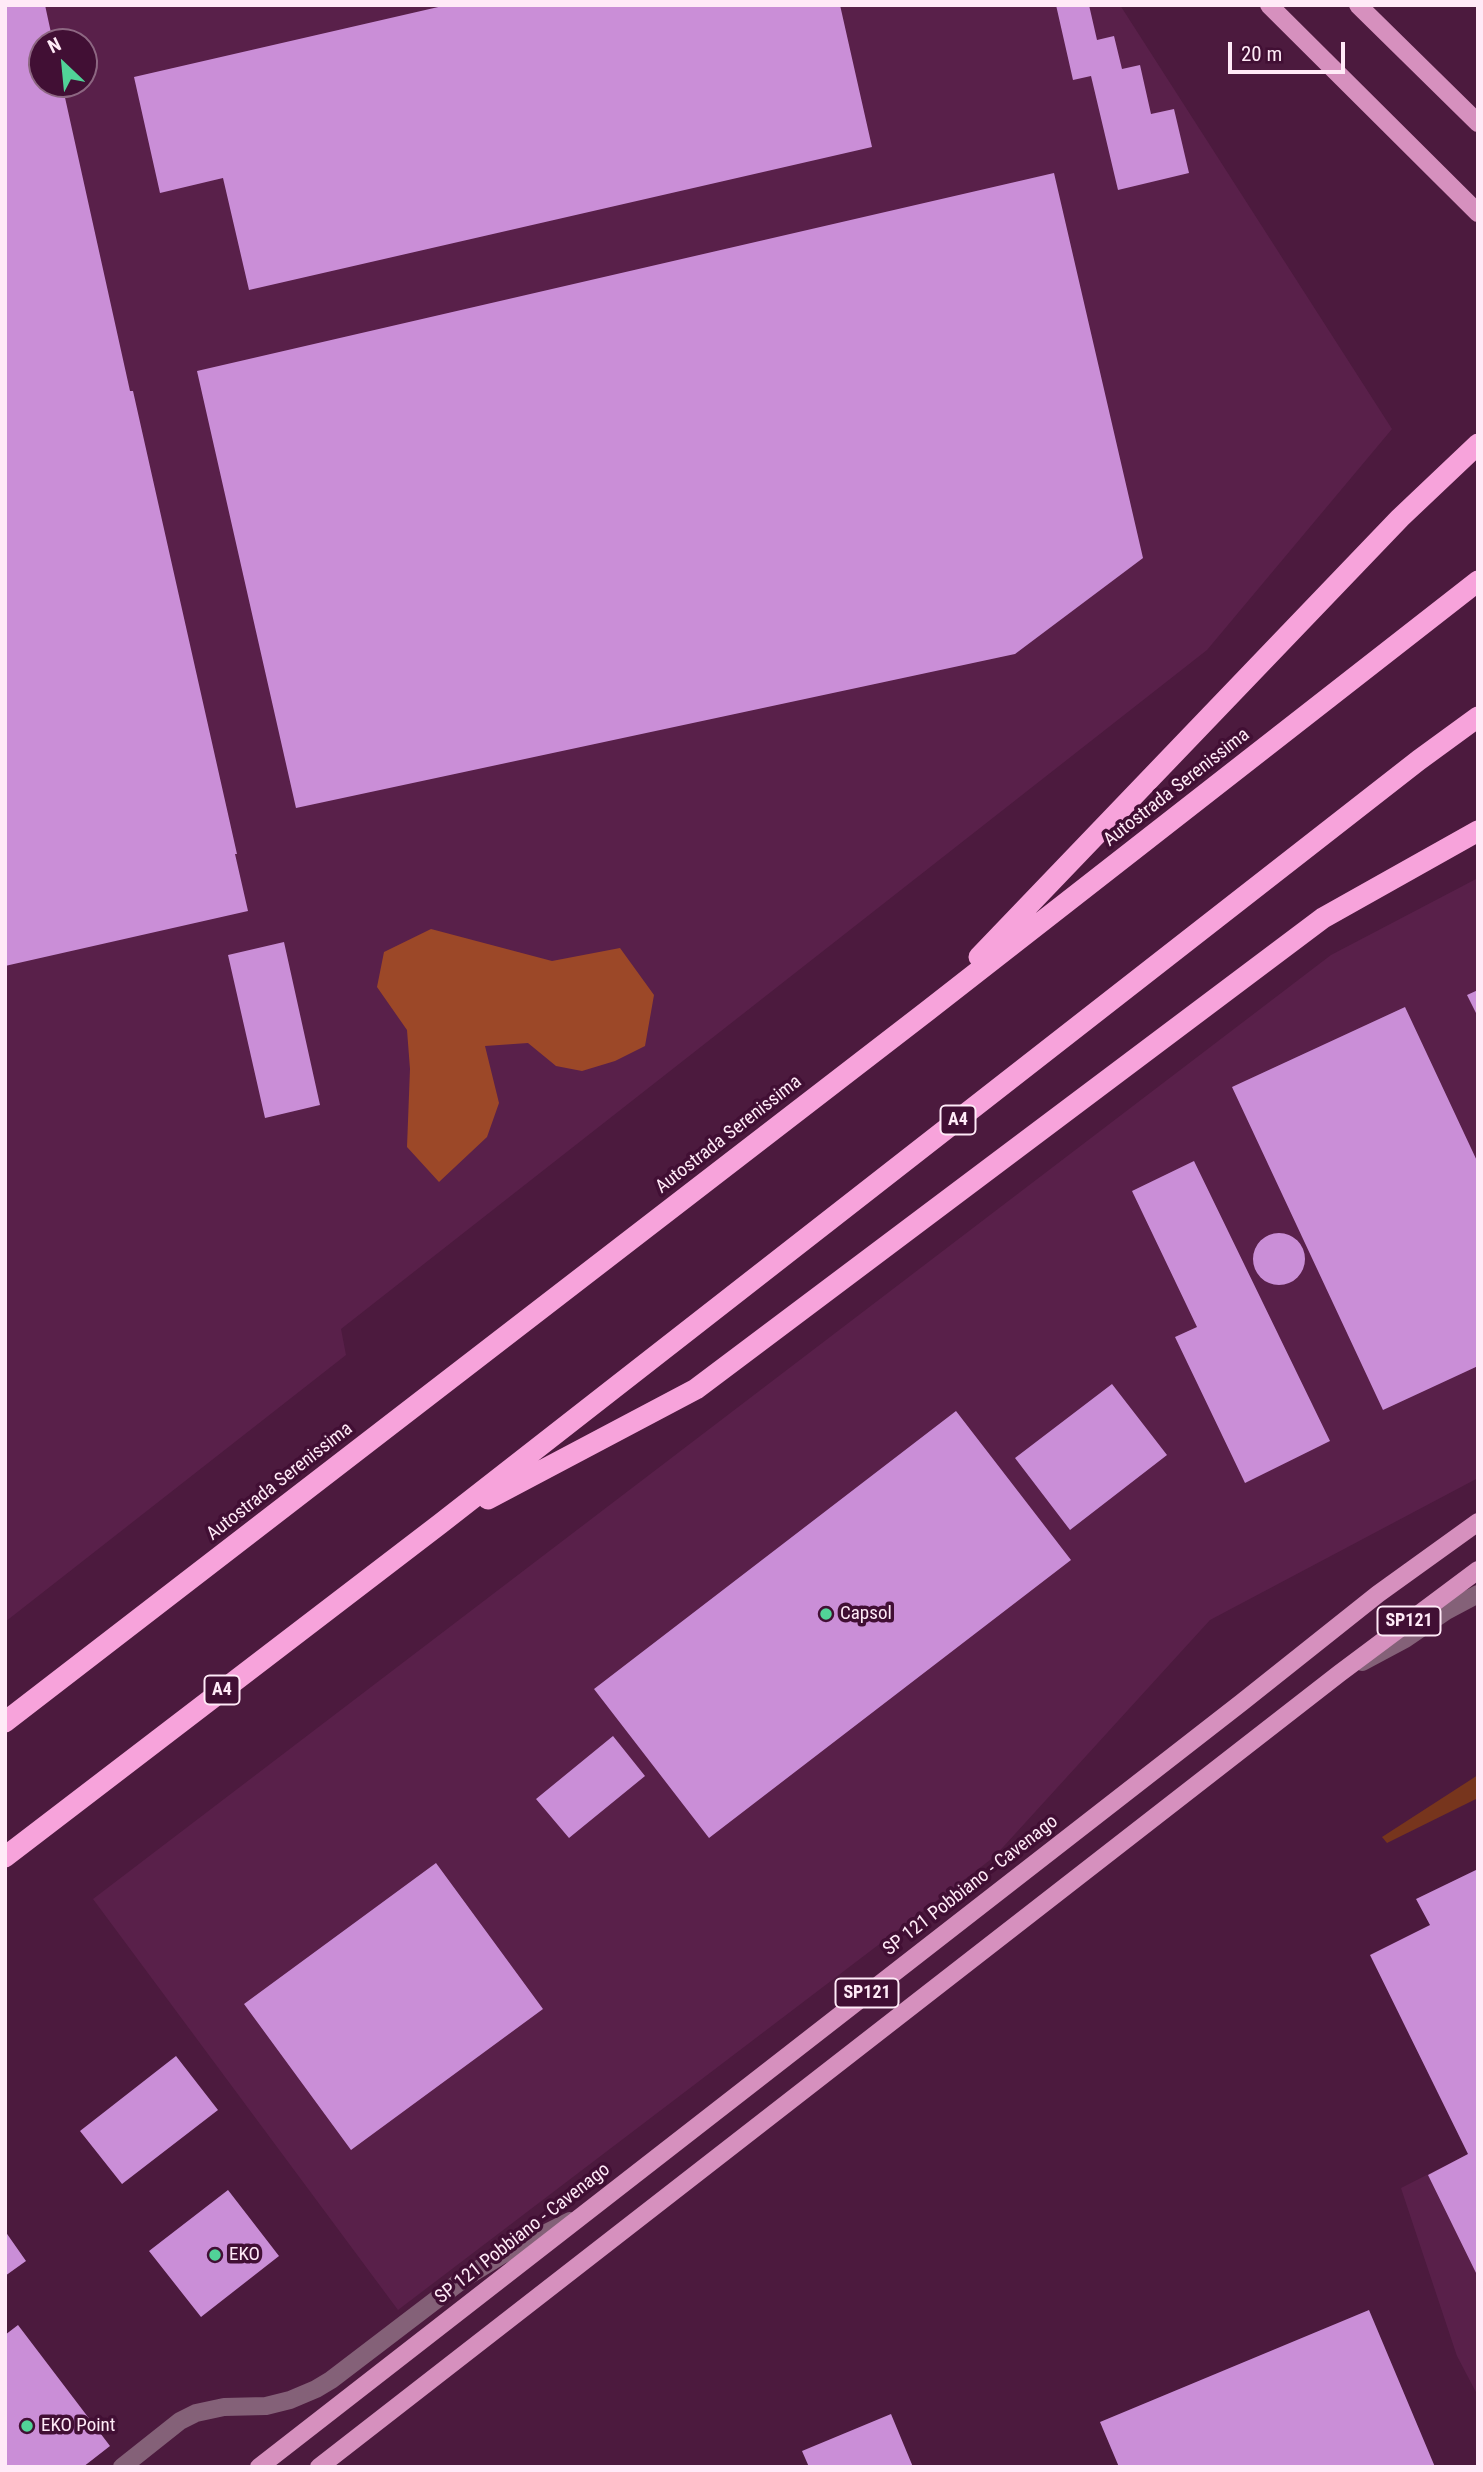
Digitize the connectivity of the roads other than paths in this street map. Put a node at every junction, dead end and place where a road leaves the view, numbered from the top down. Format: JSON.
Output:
{"nodes":[{"id":1,"x":1269,"y":5,"type":"edge"},
{"id":2,"x":1358,"y":5,"type":"edge"},
{"id":3,"x":1478,"y":123,"type":"edge"},
{"id":4,"x":1478,"y":213,"type":"edge"},
{"id":5,"x":1478,"y":444,"type":"edge"},
{"id":6,"x":1478,"y":582,"type":"edge"},
{"id":7,"x":1478,"y":717,"type":"edge"},
{"id":8,"x":1478,"y":831,"type":"edge"},
{"id":9,"x":926,"y":1012,"type":"junction"},
{"id":10,"x":1478,"y":1522,"type":"edge"},
{"id":11,"x":440,"y":1524,"type":"junction"},
{"id":12,"x":1478,"y":1570,"type":"edge"},
{"id":13,"x":1478,"y":1594,"type":"edge"},
{"id":14,"x":1340,"y":1673,"type":"junction"},
{"id":15,"x":5,"y":1722,"type":"edge"},
{"id":16,"x":5,"y":1857,"type":"edge"},
{"id":17,"x":579,"y":2216,"type":"junction"},
{"id":18,"x":122,"y":2467,"type":"edge"},
{"id":19,"x":258,"y":2467,"type":"edge"},
{"id":20,"x":319,"y":2467,"type":"edge"}],
"edges":[{"from":1,"to":4,"type":"main road"},
{"from":2,"to":3,"type":"main road"},
{"from":5,"to":9,"type":"highway"},
{"from":6,"to":9,"type":"highway","name":"Autostrada Serenissima"},
{"from":7,"to":11,"type":"highway","number":"A4"},
{"from":8,"to":11,"type":"highway"},
{"from":9,"to":15,"type":"highway","name":"Autostrada Serenissima"},
{"from":10,"to":17,"type":"main road","name":"SP 121 Pobbiano - Cavenago","number":"SP121"},
{"from":11,"to":16,"type":"highway","number":"A4"},
{"from":12,"to":14,"type":"main road","number":"SP121"},
{"from":13,"to":14,"type":"street"},
{"from":14,"to":20,"type":"main road","number":"SP121"},
{"from":17,"to":18,"type":"street"},
{"from":17,"to":19,"type":"main road","name":"SP 121 Pobbiano - Cavenago","number":"SP121"}]}
